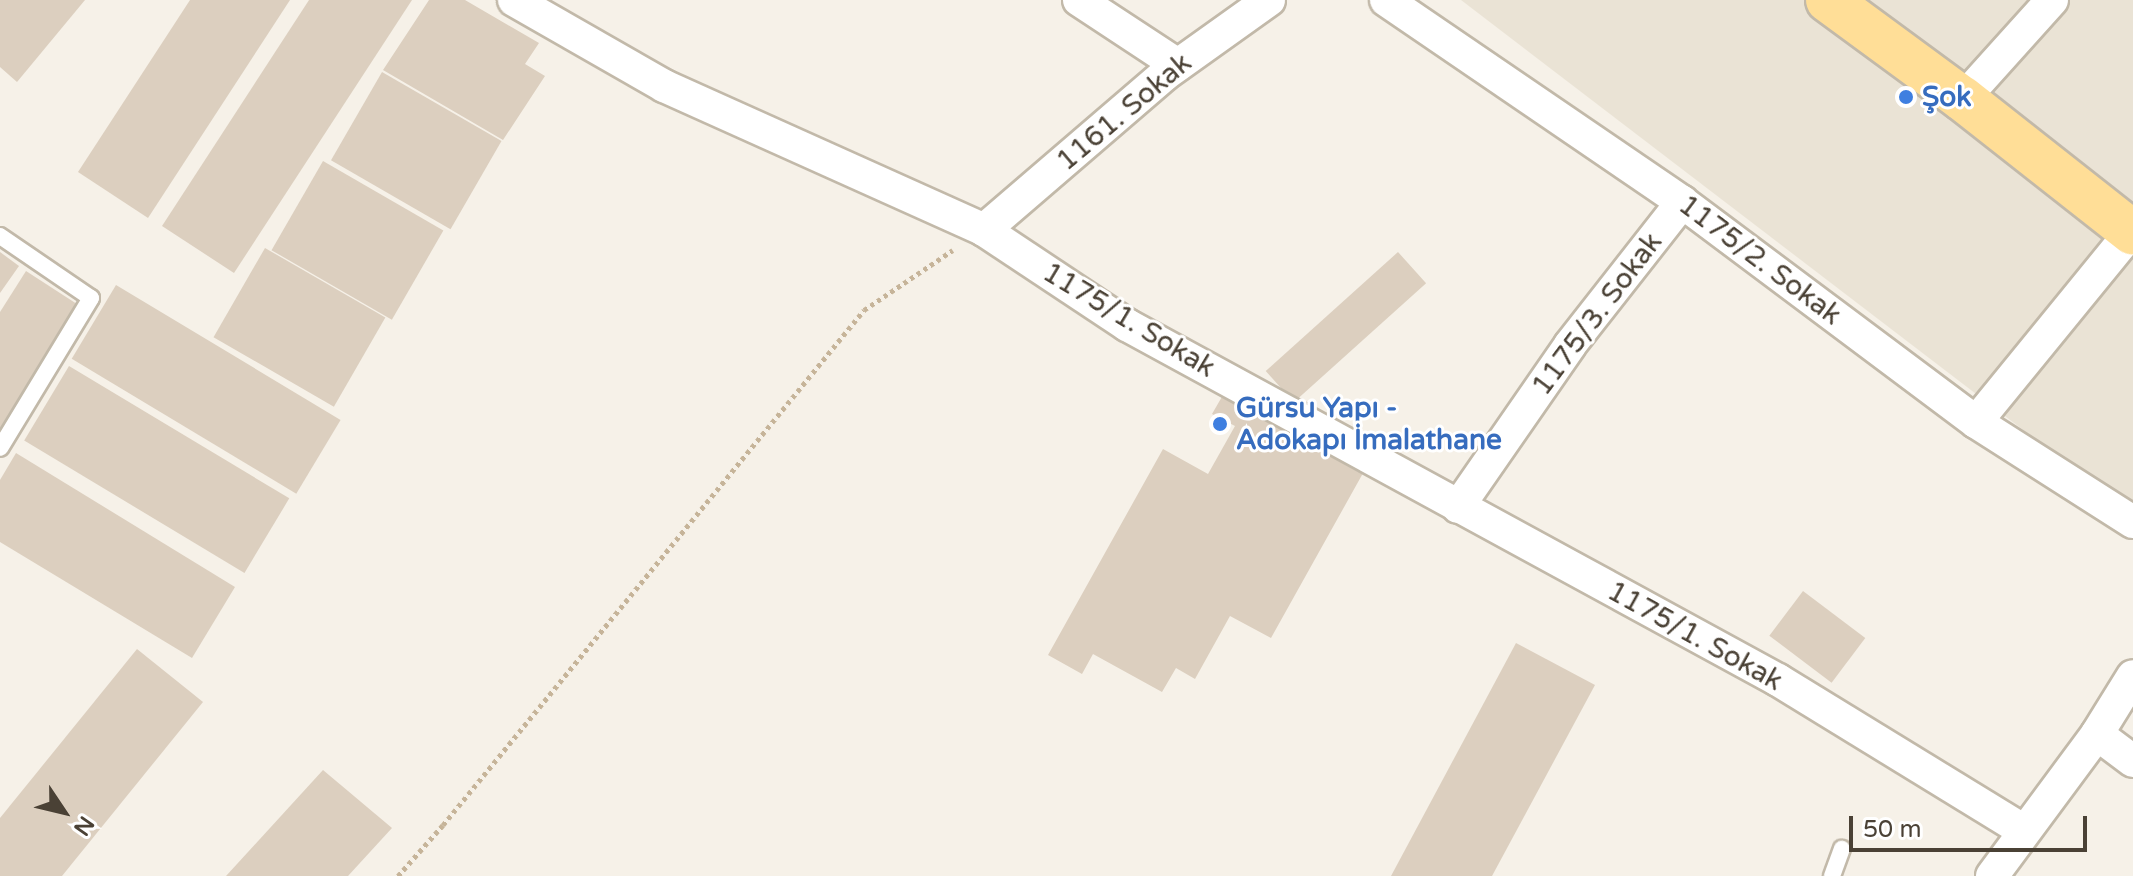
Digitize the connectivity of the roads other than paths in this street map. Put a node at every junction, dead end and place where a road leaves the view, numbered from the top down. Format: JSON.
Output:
{"nodes":[{"id":1,"x":514,"y":0,"type":"edge"},
{"id":2,"x":1079,"y":0,"type":"edge"},
{"id":3,"x":1386,"y":0,"type":"edge"},
{"id":4,"x":1828,"y":0,"type":"edge"},
{"id":5,"x":2052,"y":0,"type":"edge"},
{"id":6,"x":1256,"y":3,"type":"edge"},
{"id":7,"x":1178,"y":65,"type":"junction"},
{"id":8,"x":1963,"y":99,"type":"junction"},
{"id":9,"x":1682,"y":202,"type":"junction"},
{"id":10,"x":984,"y":230,"type":"junction"},
{"id":11,"x":2132,"y":233,"type":"edge"},
{"id":12,"x":0,"y":236,"type":"edge"},
{"id":13,"x":1976,"y":422,"type":"junction"},
{"id":14,"x":0,"y":448,"type":"edge"},
{"id":15,"x":1458,"y":507,"type":"junction"},
{"id":16,"x":2133,"y":522,"type":"edge"},
{"id":17,"x":2133,"y":676,"type":"edge"},
{"id":18,"x":2097,"y":734,"type":"junction"},
{"id":19,"x":2133,"y":761,"type":"edge"},
{"id":20,"x":2024,"y":831,"type":"junction"},
{"id":21,"x":1842,"y":849,"type":"dead end"},
{"id":22,"x":1832,"y":876,"type":"edge"},
{"id":23,"x":1992,"y":876,"type":"edge"}],
"edges":[{"from":1,"to":10,"type":"street","name":"1175/1. Sokak"},
{"from":2,"to":7,"type":"street"},
{"from":3,"to":9,"type":"street","name":"1175/2. Sokak"},
{"from":4,"to":8,"type":"main road"},
{"from":5,"to":8,"type":"street"},
{"from":6,"to":7,"type":"street","name":"1161. Sokak"},
{"from":7,"to":10,"type":"street","name":"1161. Sokak"},
{"from":8,"to":11,"type":"main road"},
{"from":9,"to":13,"type":"street","name":"1175/2. Sokak"},
{"from":9,"to":15,"type":"street","name":"1175/3. Sokak"},
{"from":10,"to":15,"type":"street","name":"1175/1. Sokak"},
{"from":11,"to":13,"type":"street"},
{"from":12,"to":14,"type":"lane"},
{"from":13,"to":16,"type":"street","name":"1175/2. Sokak"},
{"from":15,"to":20,"type":"street","name":"1175/1. Sokak"},
{"from":17,"to":18,"type":"street"},
{"from":18,"to":19,"type":"street"},
{"from":18,"to":20,"type":"street"},
{"from":20,"to":23,"type":"street"},
{"from":21,"to":22,"type":"lane"}]}
